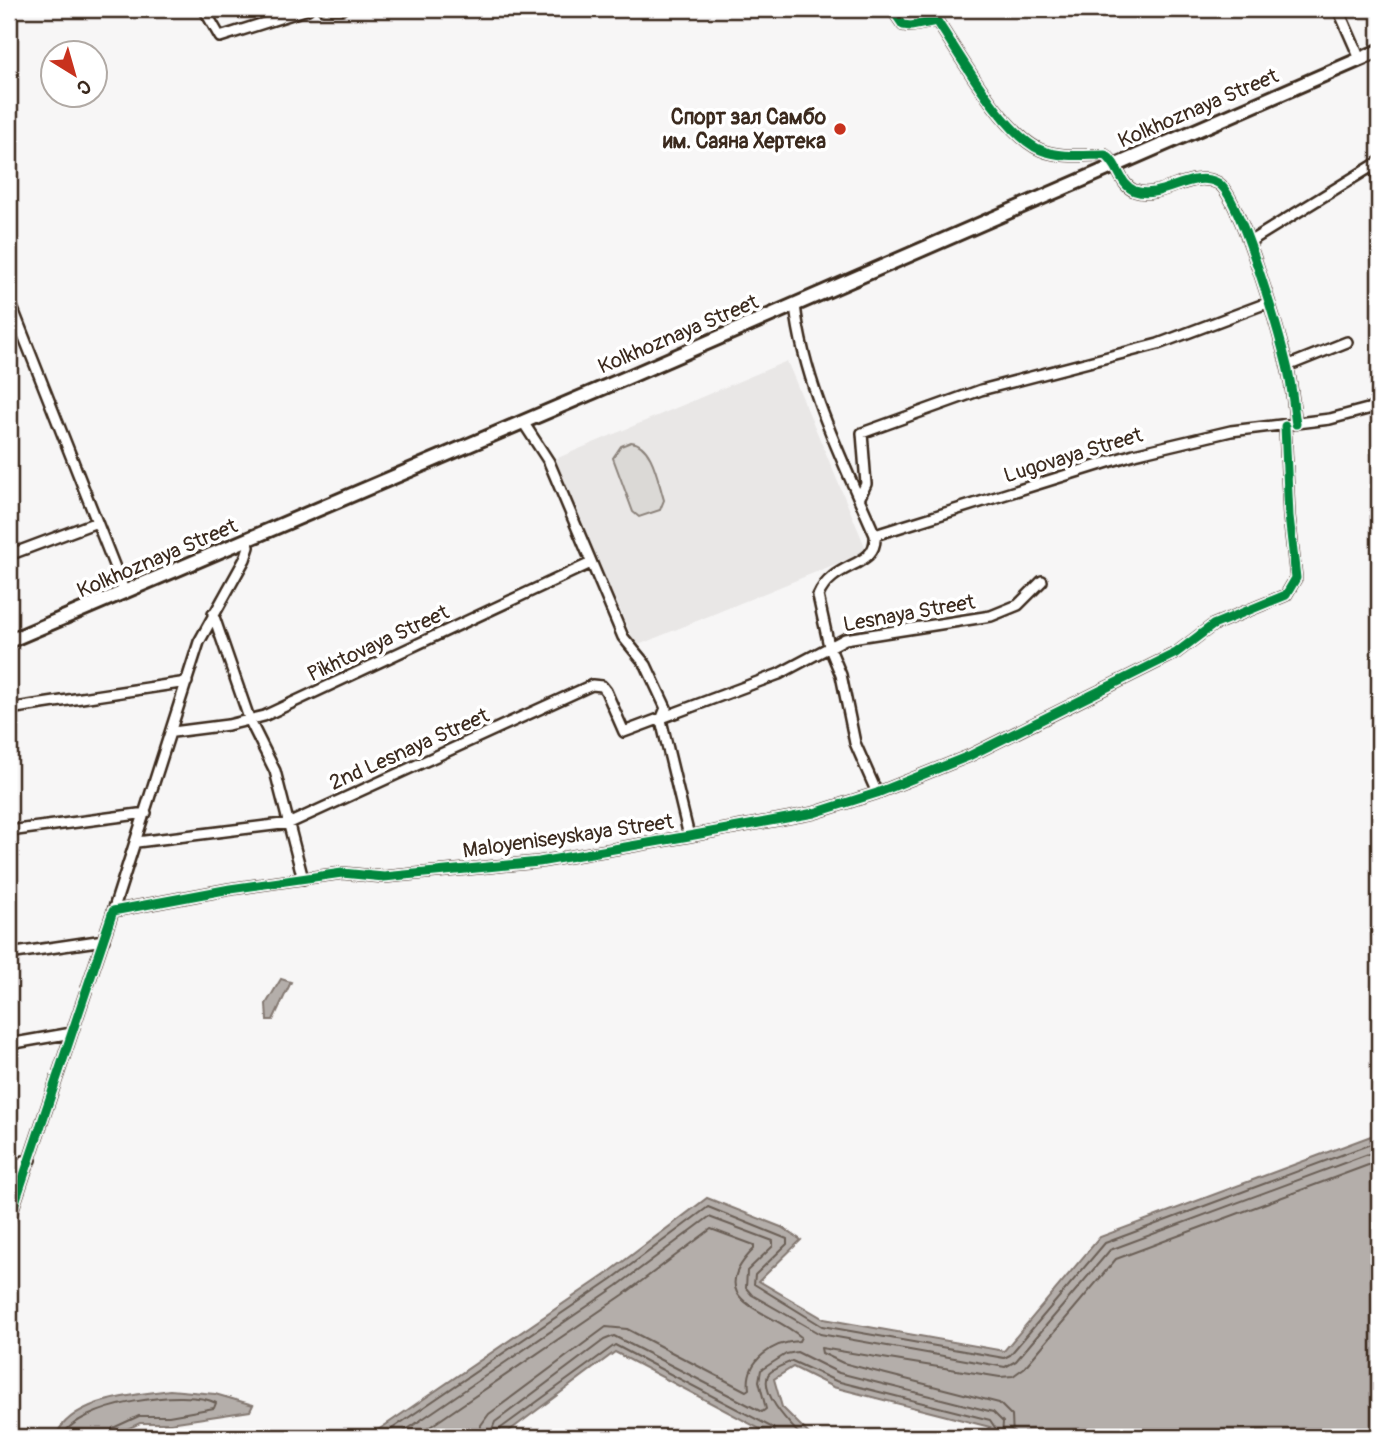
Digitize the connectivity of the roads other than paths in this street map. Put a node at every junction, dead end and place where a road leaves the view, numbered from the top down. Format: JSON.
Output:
{"nodes":[{"id":1,"x":204,"y":9,"type":"edge"},
{"id":2,"x":308,"y":9,"type":"edge"},
{"id":3,"x":323,"y":9,"type":"edge"},
{"id":4,"x":342,"y":9,"type":"edge"},
{"id":5,"x":892,"y":9,"type":"edge"},
{"id":6,"x":1338,"y":9,"type":"edge"},
{"id":7,"x":1379,"y":51,"type":"edge"},
{"id":8,"x":1360,"y":59,"type":"junction"},
{"id":9,"x":1377,"y":164,"type":"edge"},
{"id":10,"x":1113,"y":165,"type":"junction"},
{"id":11,"x":1379,"y":180,"type":"edge"},
{"id":12,"x":1249,"y":242,"type":"junction"},
{"id":13,"x":9,"y":299,"type":"edge"},
{"id":14,"x":1267,"y":303,"type":"junction"},
{"id":15,"x":795,"y":305,"type":"junction"},
{"id":16,"x":13,"y":323,"type":"edge"},
{"id":17,"x":1347,"y":342,"type":"dead end"},
{"id":18,"x":1287,"y":366,"type":"junction"},
{"id":19,"x":1379,"y":406,"type":"edge"},
{"id":20,"x":523,"y":422,"type":"junction"},
{"id":21,"x":1296,"y":424,"type":"junction"},
{"id":22,"x":1285,"y":426,"type":"junction"},
{"id":23,"x":859,"y":499,"type":"junction"},
{"id":24,"x":97,"y":522,"type":"junction"},
{"id":25,"x":875,"y":535,"type":"junction"},
{"id":26,"x":247,"y":540,"type":"junction"},
{"id":27,"x":9,"y":555,"type":"edge"},
{"id":28,"x":591,"y":563,"type":"junction"},
{"id":29,"x":1042,"y":581,"type":"dead end"},
{"id":30,"x":125,"y":593,"type":"junction"},
{"id":31,"x":213,"y":614,"type":"junction"},
{"id":32,"x":9,"y":641,"type":"edge"},
{"id":33,"x":829,"y":646,"type":"junction"},
{"id":34,"x":187,"y":682,"type":"junction"},
{"id":35,"x":9,"y":709,"type":"edge"},
{"id":36,"x":661,"y":720,"type":"junction"},
{"id":37,"x":250,"y":721,"type":"junction"},
{"id":38,"x":173,"y":732,"type":"junction"},
{"id":39,"x":877,"y":793,"type":"junction"},
{"id":40,"x":146,"y":813,"type":"junction"},
{"id":41,"x":290,"y":823,"type":"junction"},
{"id":42,"x":9,"y":831,"type":"edge"},
{"id":43,"x":689,"y":836,"type":"junction"},
{"id":44,"x":137,"y":842,"type":"junction"},
{"id":45,"x":303,"y":879,"type":"junction"},
{"id":46,"x":113,"y":911,"type":"junction"},
{"id":47,"x":104,"y":940,"type":"junction"},
{"id":48,"x":9,"y":954,"type":"edge"},
{"id":49,"x":72,"y":1033,"type":"junction"},
{"id":50,"x":9,"y":1044,"type":"edge"},
{"id":51,"x":31,"y":1160,"type":"junction"},
{"id":52,"x":9,"y":1173,"type":"edge"},
{"id":53,"x":9,"y":1220,"type":"edge"}],
"edges":[{"from":1,"to":2,"type":"street"},
{"from":3,"to":4,"type":"street"},
{"from":5,"to":10,"type":"street"},
{"from":6,"to":8,"type":"street"},
{"from":7,"to":8,"type":"main road","name":"Kolkhoznaya Street"},
{"from":8,"to":10,"type":"main road","name":"Kolkhoznaya Street"},
{"from":9,"to":11,"type":"street"},
{"from":9,"to":12,"type":"street"},
{"from":10,"to":12,"type":"street"},
{"from":10,"to":15,"type":"main road","name":"Kolkhoznaya Street"},
{"from":12,"to":14,"type":"street"},
{"from":13,"to":16,"type":"street"},
{"from":14,"to":18,"type":"street"},
{"from":14,"to":23,"type":"street"},
{"from":15,"to":20,"type":"main road","name":"Kolkhoznaya Street"},
{"from":15,"to":23,"type":"street"},
{"from":16,"to":24,"type":"street"},
{"from":17,"to":18,"type":"street"},
{"from":18,"to":21,"type":"street"},
{"from":19,"to":21,"type":"street","name":"Lugovaya Street"},
{"from":20,"to":26,"type":"main road","name":"Kolkhoznaya Street"},
{"from":20,"to":28,"type":"street"},
{"from":21,"to":22,"type":"street","name":"Lugovaya Street"},
{"from":22,"to":25,"type":"street","name":"Lugovaya Street"},
{"from":22,"to":39,"type":"street","name":"Maloyeniseyskaya Street"},
{"from":23,"to":25,"type":"street"},
{"from":24,"to":27,"type":"street"},
{"from":24,"to":30,"type":"street"},
{"from":25,"to":33,"type":"street"},
{"from":26,"to":30,"type":"main road","name":"Kolkhoznaya Street"},
{"from":26,"to":31,"type":"street"},
{"from":28,"to":36,"type":"street"},
{"from":28,"to":37,"type":"street","name":"Pikhtovaya Street"},
{"from":29,"to":33,"type":"street","name":"Lesnaya Street"},
{"from":30,"to":32,"type":"main road","name":"Kolkhoznaya Street"},
{"from":31,"to":34,"type":"street"},
{"from":31,"to":37,"type":"street"},
{"from":33,"to":36,"type":"street","name":"Lesnaya Street"},
{"from":33,"to":39,"type":"street"},
{"from":34,"to":35,"type":"street"},
{"from":34,"to":38,"type":"street"},
{"from":36,"to":41,"type":"street","name":"2nd Lesnaya Street"},
{"from":36,"to":43,"type":"street"},
{"from":37,"to":38,"type":"street","name":"Pikhtovaya Street"},
{"from":37,"to":41,"type":"street"},
{"from":38,"to":40,"type":"street"},
{"from":39,"to":43,"type":"street","name":"Maloyeniseyskaya Street"},
{"from":40,"to":42,"type":"street"},
{"from":40,"to":44,"type":"street"},
{"from":41,"to":44,"type":"street","name":"2nd Lesnaya Street"},
{"from":41,"to":45,"type":"street"},
{"from":43,"to":45,"type":"street","name":"Maloyeniseyskaya Street"},
{"from":44,"to":46,"type":"street"},
{"from":45,"to":46,"type":"street","name":"Maloyeniseyskaya Street"},
{"from":46,"to":47,"type":"street"},
{"from":47,"to":48,"type":"street"},
{"from":47,"to":49,"type":"street"},
{"from":49,"to":50,"type":"street"},
{"from":49,"to":51,"type":"street"},
{"from":51,"to":52,"type":"street"},
{"from":51,"to":53,"type":"street"}]}
